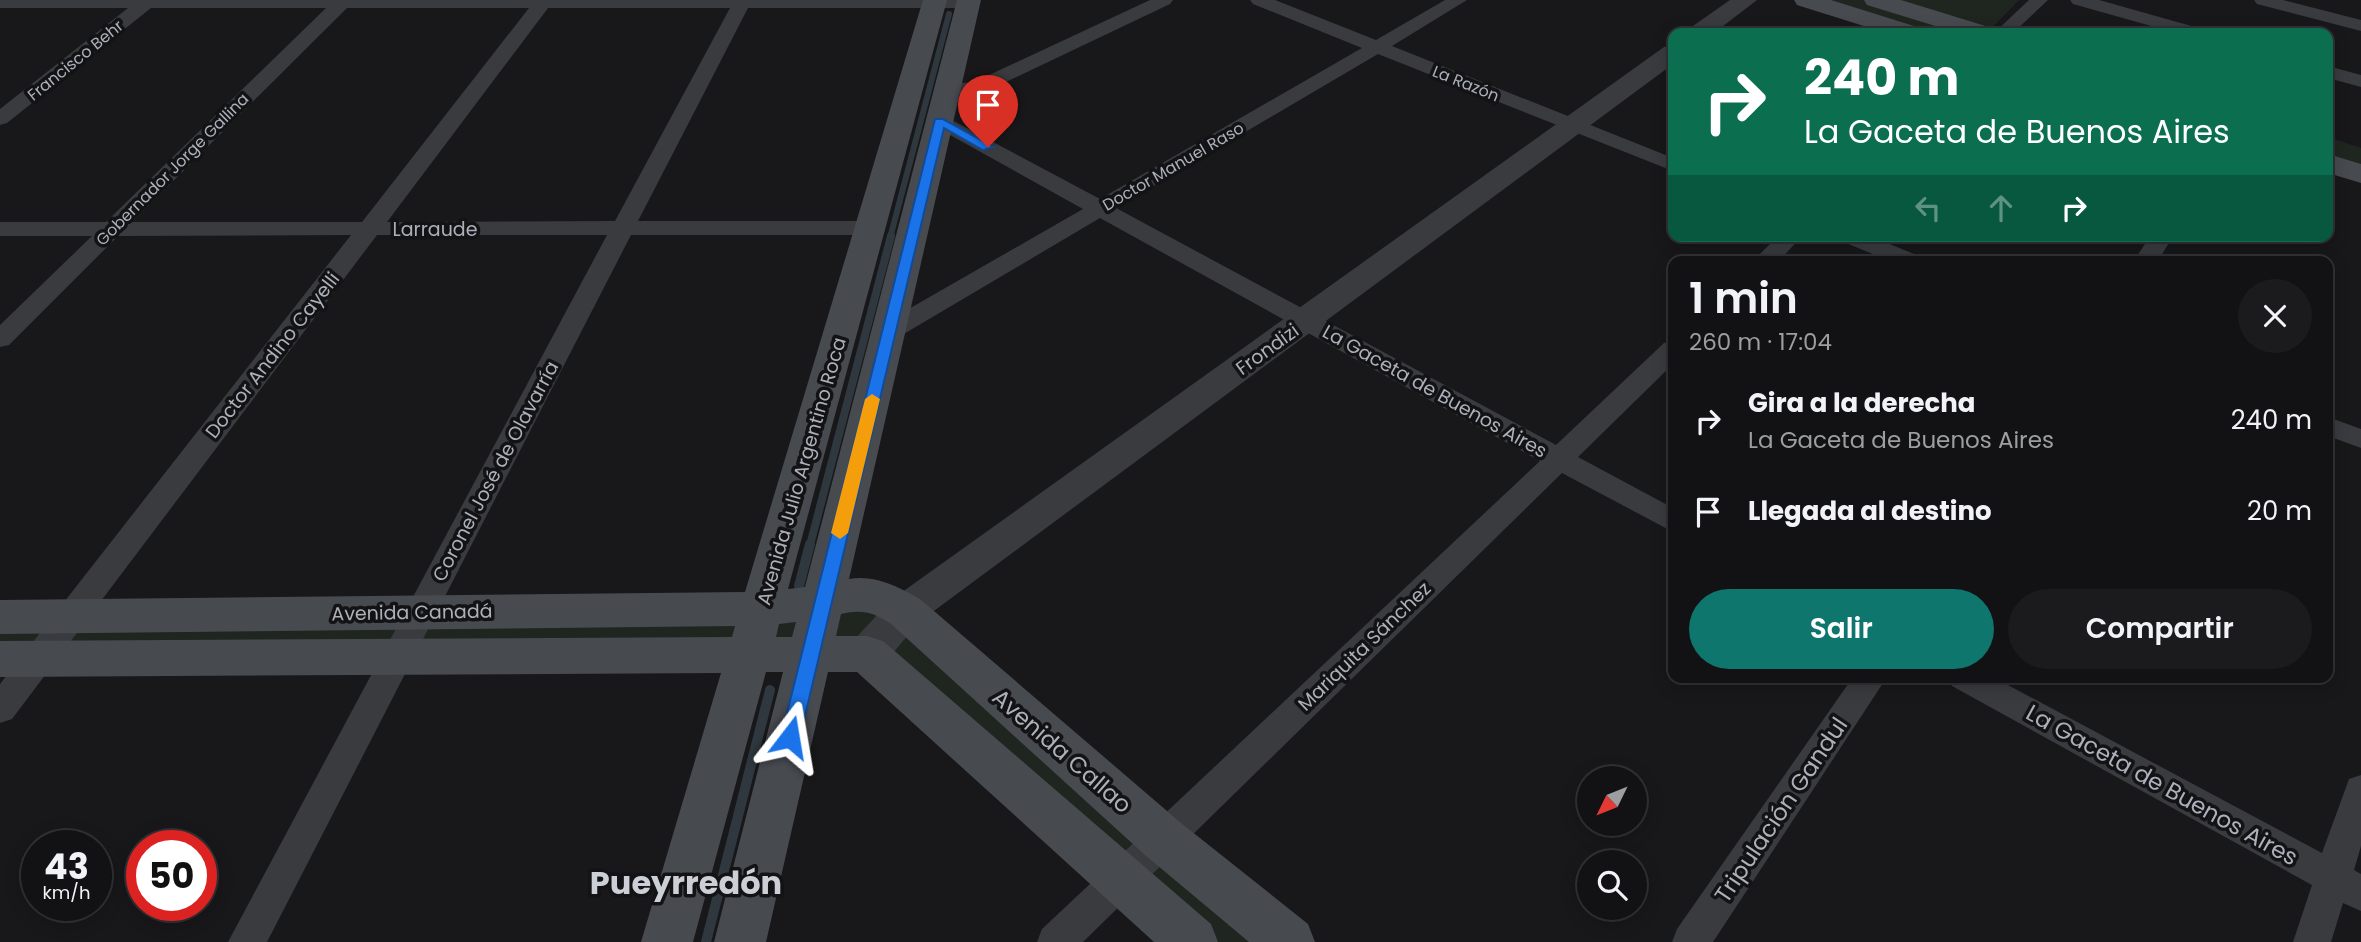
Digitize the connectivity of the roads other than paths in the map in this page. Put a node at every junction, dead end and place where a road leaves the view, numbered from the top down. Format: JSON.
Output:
{"nodes":[{"id":1,"x":1164,"y":0,"type":"edge"},
{"id":2,"x":1259,"y":0,"type":"edge"},
{"id":3,"x":1458,"y":0,"type":"edge"},
{"id":4,"x":1745,"y":0,"type":"edge"},
{"id":5,"x":1807,"y":0,"type":"edge"},
{"id":6,"x":1876,"y":0,"type":"edge"},
{"id":7,"x":2039,"y":0,"type":"edge"},
{"id":8,"x":2079,"y":0,"type":"edge"},
{"id":9,"x":2263,"y":0,"type":"edge"},
{"id":10,"x":148,"y":1,"type":"edge"},
{"id":11,"x":343,"y":1,"type":"edge"},
{"id":12,"x":544,"y":1,"type":"edge"},
{"id":13,"x":742,"y":1,"type":"edge"},
{"id":14,"x":934,"y":1,"type":"edge"},
{"id":15,"x":968,"y":1,"type":"edge"},
{"id":16,"x":0,"y":3,"type":"edge"},
{"id":17,"x":2361,"y":26,"type":"edge"},
{"id":18,"x":1706,"y":28,"type":"edge"},
{"id":19,"x":1896,"y":28,"type":"edge"},
{"id":20,"x":1967,"y":28,"type":"edge"},
{"id":21,"x":2008,"y":28,"type":"edge"},
{"id":22,"x":2177,"y":28,"type":"edge"},
{"id":23,"x":1377,"y":47,"type":"junction"},
{"id":24,"x":1668,"y":56,"type":"edge"},
{"id":25,"x":2333,"y":73,"type":"edge"},
{"id":26,"x":949,"y":80,"type":"junction"},
{"id":27,"x":2361,"y":81,"type":"edge"},
{"id":28,"x":0,"y":120,"type":"edge"},
{"id":29,"x":939,"y":121,"type":"junction"},
{"id":30,"x":1572,"y":125,"type":"junction"},
{"id":31,"x":2333,"y":139,"type":"edge"},
{"id":32,"x":2361,"y":148,"type":"edge"},
{"id":33,"x":1668,"y":163,"type":"edge"},
{"id":34,"x":2333,"y":165,"type":"edge"},
{"id":35,"x":2361,"y":174,"type":"edge"},
{"id":36,"x":1101,"y":208,"type":"junction"},
{"id":37,"x":622,"y":228,"type":"junction"},
{"id":38,"x":870,"y":228,"type":"junction"},
{"id":39,"x":0,"y":229,"type":"edge"},
{"id":40,"x":112,"y":229,"type":"junction"},
{"id":41,"x":369,"y":229,"type":"junction"},
{"id":42,"x":1785,"y":242,"type":"edge"},
{"id":43,"x":1864,"y":242,"type":"edge"},
{"id":44,"x":1770,"y":256,"type":"edge"},
{"id":45,"x":1899,"y":256,"type":"edge"},
{"id":46,"x":1306,"y":320,"type":"junction"},
{"id":47,"x":888,"y":332,"type":"junction"},
{"id":48,"x":0,"y":339,"type":"edge"},
{"id":49,"x":1668,"y":354,"type":"edge"},
{"id":50,"x":2333,"y":428,"type":"edge"},
{"id":51,"x":2361,"y":439,"type":"edge"},
{"id":52,"x":1559,"y":459,"type":"junction"},
{"id":53,"x":1668,"y":518,"type":"edge"},
{"id":54,"x":823,"y":602,"type":"junction"},
{"id":55,"x":762,"y":609,"type":"junction"},
{"id":56,"x":905,"y":611,"type":"junction"},
{"id":57,"x":421,"y":612,"type":"junction"},
{"id":58,"x":0,"y":617,"type":"edge"},
{"id":59,"x":71,"y":617,"type":"junction"},
{"id":60,"x":811,"y":653,"type":"junction"},
{"id":61,"x":749,"y":654,"type":"junction"},
{"id":62,"x":867,"y":654,"type":"junction"},
{"id":63,"x":398,"y":656,"type":"junction"},
{"id":64,"x":19,"y":659,"type":"edge"},
{"id":65,"x":1867,"y":683,"type":"edge"},
{"id":66,"x":1974,"y":683,"type":"edge"},
{"id":67,"x":0,"y":709,"type":"edge"},
{"id":68,"x":2361,"y":790,"type":"edge"},
{"id":69,"x":1163,"y":839,"type":"junction"},
{"id":70,"x":1121,"y":879,"type":"junction"},
{"id":71,"x":2347,"y":886,"type":"edge"},
{"id":72,"x":247,"y":942,"type":"edge"},
{"id":73,"x":667,"y":942,"type":"edge"},
{"id":74,"x":740,"y":942,"type":"edge"},
{"id":75,"x":1056,"y":942,"type":"edge"},
{"id":76,"x":1192,"y":942,"type":"edge"},
{"id":77,"x":1289,"y":942,"type":"edge"},
{"id":78,"x":1691,"y":942,"type":"edge"},
{"id":79,"x":2312,"y":942,"type":"edge"}],
"edges":[{"from":1,"to":26,"type":"street"},
{"from":2,"to":23,"type":"street","name":"La Razón"},
{"from":3,"to":23,"type":"street","name":"Doctor Manuel Raso"},
{"from":4,"to":18,"type":"street"},
{"from":5,"to":19,"type":"main road"},
{"from":6,"to":20,"type":"main road"},
{"from":7,"to":21,"type":"street"},
{"from":8,"to":22,"type":"street"},
{"from":9,"to":17,"type":"street"},
{"from":10,"to":11,"type":"street"},
{"from":10,"to":16,"type":"street"},
{"from":10,"to":28,"type":"street","name":"Francisco Behr"},
{"from":11,"to":12,"type":"street"},
{"from":11,"to":40,"type":"street","name":"Gobernador Jorge Gallina"},
{"from":12,"to":13,"type":"street"},
{"from":12,"to":41,"type":"street","name":"Doctor Andino Cayelli"},
{"from":13,"to":14,"type":"street"},
{"from":13,"to":37,"type":"street","name":"Coronel José de Olavarría"},
{"from":14,"to":15,"type":"street"},
{"from":14,"to":38,"type":"main road","name":"Avenida Julio Argentino Roca"},
{"from":15,"to":26,"type":"main road"},
{"from":23,"to":30,"type":"street","name":"La Razón"},
{"from":23,"to":36,"type":"street","name":"Doctor Manuel Raso"},
{"from":24,"to":30,"type":"street","name":"Frondizi"},
{"from":25,"to":27,"type":"street"},
{"from":26,"to":29,"type":"main road"},
{"from":29,"to":36,"type":"street","name":"La Gaceta de Buenos Aires"},
{"from":29,"to":47,"type":"main road"},
{"from":30,"to":33,"type":"street","name":"La Razón"},
{"from":30,"to":46,"type":"street","name":"Frondizi"},
{"from":31,"to":32,"type":"main road"},
{"from":34,"to":35,"type":"main road"},
{"from":36,"to":46,"type":"street","name":"La Gaceta de Buenos Aires"},
{"from":36,"to":47,"type":"street","name":"Doctor Manuel Raso"},
{"from":37,"to":38,"type":"street","name":"Larraude"},
{"from":37,"to":41,"type":"street","name":"Larraude"},
{"from":37,"to":57,"type":"street","name":"Coronel José de Olavarría"},
{"from":38,"to":55,"type":"main road","name":"Avenida Julio Argentino Roca"},
{"from":39,"to":40,"type":"street","name":"Larraude"},
{"from":40,"to":41,"type":"street","name":"Larraude"},
{"from":40,"to":48,"type":"street","name":"Gobernador Jorge Gallina"},
{"from":41,"to":59,"type":"street","name":"Doctor Andino Cayelli"},
{"from":42,"to":44,"type":"street"},
{"from":43,"to":45,"type":"street"},
{"from":46,"to":52,"type":"street","name":"La Gaceta de Buenos Aires"},
{"from":46,"to":56,"type":"street","name":"Frondizi"},
{"from":47,"to":54,"type":"main road"},
{"from":49,"to":52,"type":"street","name":"Mariquita Sánchez"},
{"from":50,"to":51,"type":"street"},
{"from":52,"to":53,"type":"street","name":"La Gaceta de Buenos Aires"},
{"from":52,"to":69,"type":"street","name":"Mariquita Sánchez"},
{"from":54,"to":55,"type":"main road","name":"Avenida Canadá"},
{"from":54,"to":56,"type":"main road","name":"Avenida Callao"},
{"from":54,"to":60,"type":"main road"},
{"from":55,"to":57,"type":"main road","name":"Avenida Canadá"},
{"from":55,"to":61,"type":"main road","name":"Avenida Julio Argentino Roca"},
{"from":56,"to":62,"type":"street","name":"Frondizi"},
{"from":56,"to":69,"type":"main road","name":"Avenida Callao"},
{"from":57,"to":59,"type":"main road","name":"Avenida Canadá"},
{"from":57,"to":63,"type":"street","name":"Coronel José de Olavarría"},
{"from":58,"to":59,"type":"main road","name":"Avenida Canadá"},
{"from":59,"to":64,"type":"street","name":"Doctor Andino Cayelli"},
{"from":60,"to":61,"type":"main road"},
{"from":60,"to":62,"type":"main road"},
{"from":60,"to":74,"type":"main road"},
{"from":61,"to":63,"type":"main road"},
{"from":61,"to":73,"type":"main road","name":"Avenida Julio Argentino Roca"},
{"from":62,"to":70,"type":"main road"},
{"from":63,"to":64,"type":"main road"},
{"from":63,"to":72,"type":"street","name":"Coronel José de Olavarría"},
{"from":64,"to":67,"type":"street","name":"Doctor Andino Cayelli"},
{"from":65,"to":78,"type":"street","name":"Tripulación Gandul"},
{"from":66,"to":71,"type":"street","name":"La Gaceta de Buenos Aires"},
{"from":68,"to":71,"type":"street"},
{"from":69,"to":70,"type":"street","name":"Mariquita Sánchez"},
{"from":69,"to":77,"type":"main road","name":"Avenida Callao"},
{"from":70,"to":75,"type":"street","name":"Mariquita Sánchez"},
{"from":70,"to":76,"type":"main road"},
{"from":71,"to":79,"type":"street"}]}
